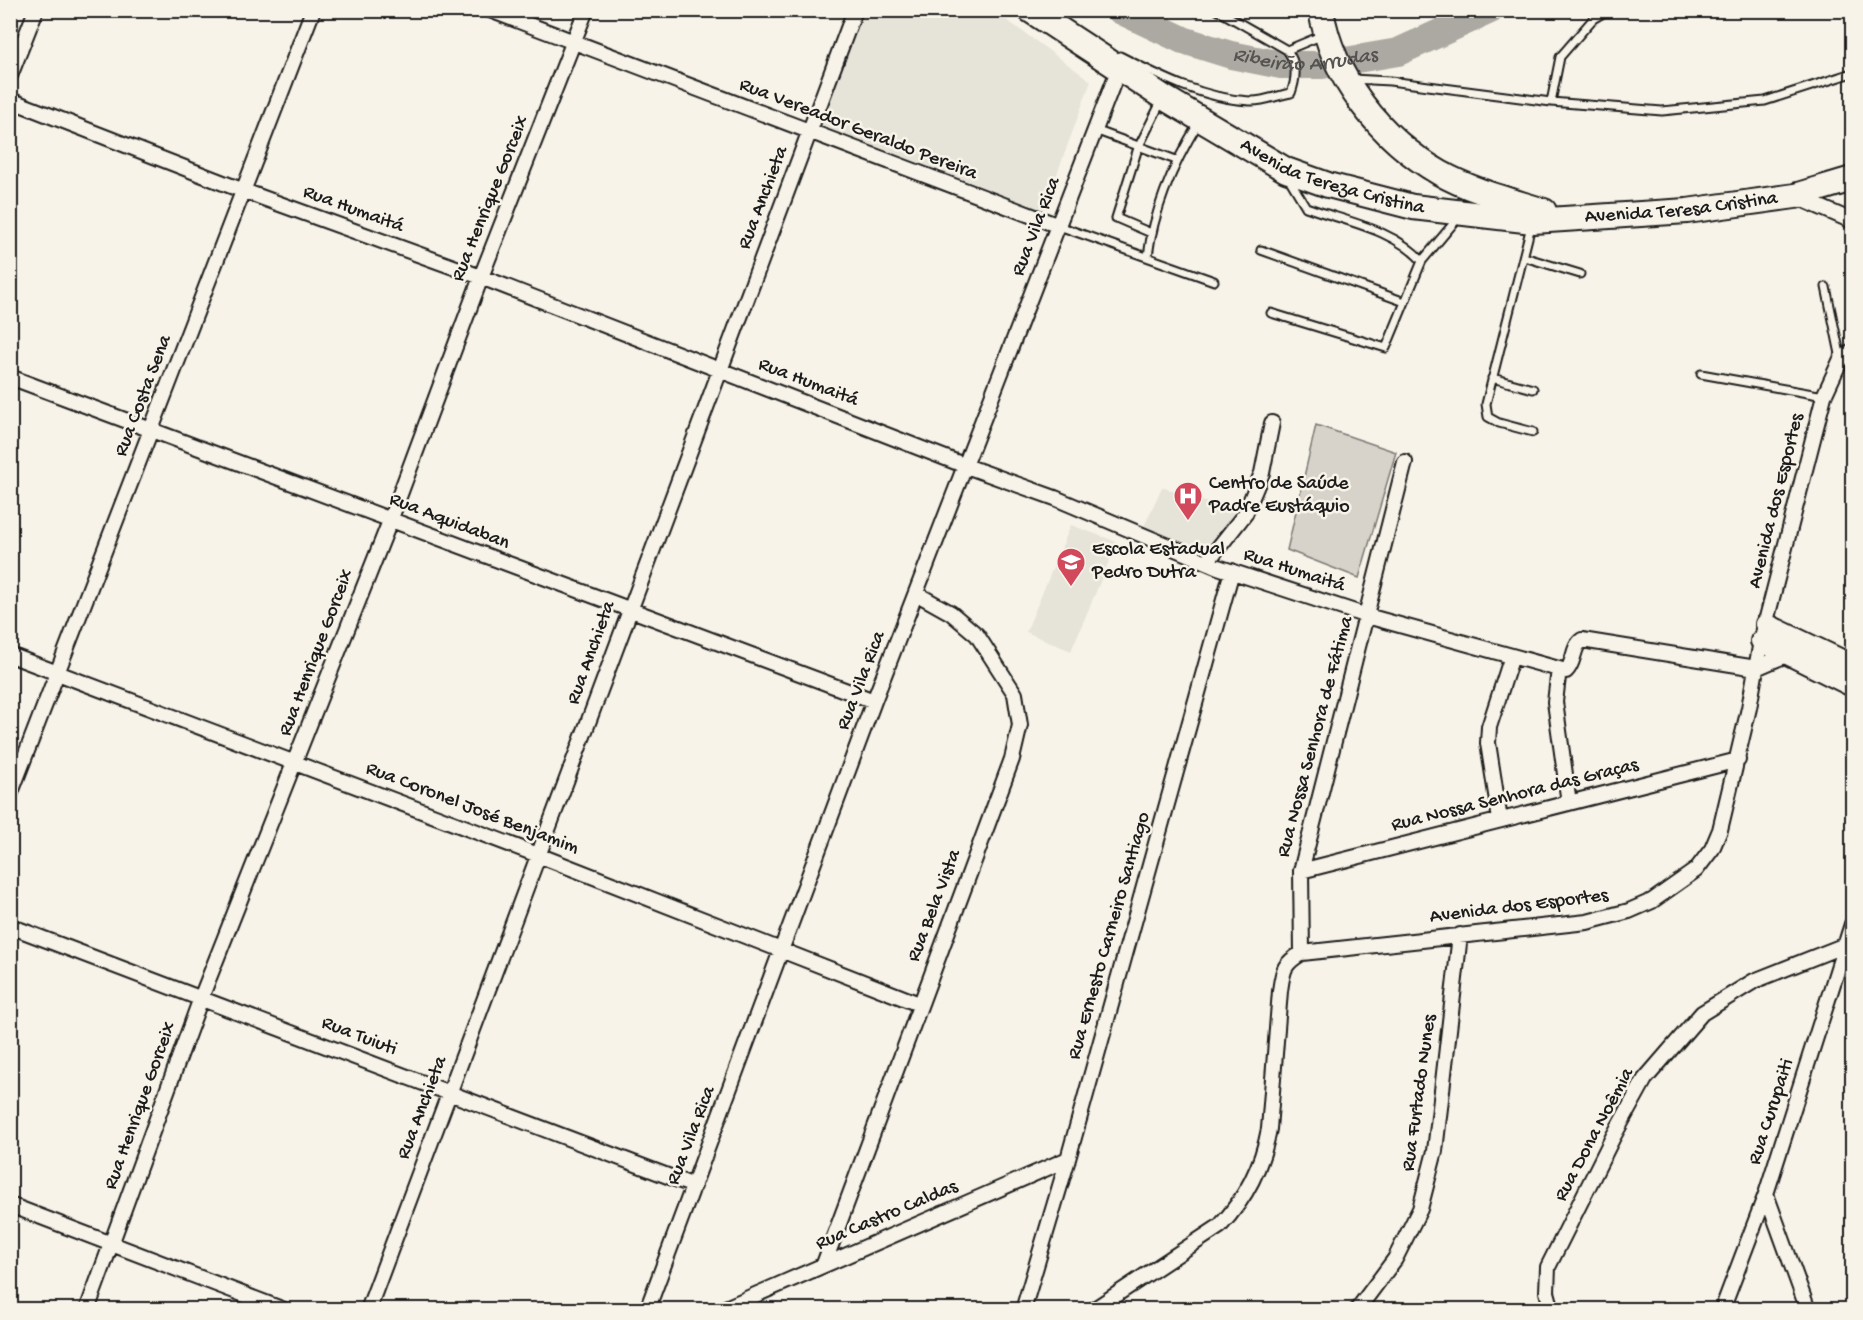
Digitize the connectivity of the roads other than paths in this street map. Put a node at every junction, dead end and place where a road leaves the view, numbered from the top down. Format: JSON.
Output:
{"nodes":[{"id":1,"x":36,"y":10,"type":"edge"},
{"id":2,"x":313,"y":10,"type":"edge"},
{"id":3,"x":490,"y":10,"type":"edge"},
{"id":4,"x":586,"y":10,"type":"edge"},
{"id":5,"x":855,"y":10,"type":"edge"},
{"id":6,"x":1031,"y":10,"type":"edge"},
{"id":7,"x":1218,"y":10,"type":"edge"},
{"id":8,"x":1608,"y":10,"type":"edge"},
{"id":9,"x":1323,"y":22,"type":"edge"},
{"id":10,"x":1096,"y":43,"type":"dead end"},
{"id":11,"x":574,"y":44,"type":"junction"},
{"id":12,"x":1287,"y":51,"type":"junction"},
{"id":13,"x":1118,"y":61,"type":"junction"},
{"id":14,"x":1852,"y":73,"type":"edge"},
{"id":15,"x":10,"y":76,"type":"edge"},
{"id":16,"x":1345,"y":79,"type":"junction"},
{"id":17,"x":1163,"y":97,"type":"junction"},
{"id":18,"x":10,"y":100,"type":"edge"},
{"id":19,"x":1551,"y":102,"type":"junction"},
{"id":20,"x":1200,"y":120,"type":"junction"},
{"id":21,"x":1095,"y":130,"type":"junction"},
{"id":22,"x":809,"y":133,"type":"junction"},
{"id":23,"x":1138,"y":148,"type":"junction"},
{"id":24,"x":1176,"y":160,"type":"junction"},
{"id":25,"x":1286,"y":170,"type":"junction"},
{"id":26,"x":1852,"y":179,"type":"edge"},
{"id":27,"x":244,"y":191,"type":"junction"},
{"id":28,"x":1795,"y":196,"type":"junction"},
{"id":29,"x":1463,"y":212,"type":"junction"},
{"id":30,"x":1567,"y":218,"type":"junction"},
{"id":31,"x":1533,"y":221,"type":"junction"},
{"id":32,"x":1852,"y":221,"type":"edge"},
{"id":33,"x":1059,"y":226,"type":"junction"},
{"id":34,"x":1151,"y":233,"type":"junction"},
{"id":35,"x":1261,"y":250,"type":"dead end"},
{"id":36,"x":1148,"y":256,"type":"junction"},
{"id":37,"x":1524,"y":257,"type":"junction"},
{"id":38,"x":1422,"y":261,"type":"junction"},
{"id":39,"x":1580,"y":274,"type":"dead end"},
{"id":40,"x":481,"y":277,"type":"junction"},
{"id":41,"x":1214,"y":281,"type":"dead end"},
{"id":42,"x":1826,"y":286,"type":"dead end"},
{"id":43,"x":1405,"y":302,"type":"junction"},
{"id":44,"x":1271,"y":313,"type":"dead end"},
{"id":45,"x":1848,"y":355,"type":"edge"},
{"id":46,"x":720,"y":370,"type":"junction"},
{"id":47,"x":1701,"y":374,"type":"dead end"},
{"id":48,"x":10,"y":377,"type":"edge"},
{"id":49,"x":1492,"y":378,"type":"junction"},
{"id":50,"x":1533,"y":389,"type":"dead end"},
{"id":51,"x":1824,"y":396,"type":"junction"},
{"id":52,"x":1272,"y":423,"type":"dead end"},
{"id":53,"x":151,"y":430,"type":"junction"},
{"id":54,"x":1533,"y":432,"type":"dead end"},
{"id":55,"x":1405,"y":462,"type":"dead end"},
{"id":56,"x":966,"y":466,"type":"junction"},
{"id":57,"x":390,"y":521,"type":"junction"},
{"id":58,"x":1207,"y":562,"type":"junction"},
{"id":59,"x":1232,"y":571,"type":"junction"},
{"id":60,"x":917,"y":594,"type":"junction"},
{"id":61,"x":629,"y":611,"type":"junction"},
{"id":62,"x":1368,"y":616,"type":"junction"},
{"id":63,"x":1763,"y":632,"type":"junction"},
{"id":64,"x":1791,"y":653,"type":"junction"},
{"id":65,"x":10,"y":655,"type":"edge"},
{"id":66,"x":1512,"y":656,"type":"junction"},
{"id":67,"x":1841,"y":660,"type":"edge"},
{"id":68,"x":1756,"y":668,"type":"junction"},
{"id":69,"x":1559,"y":669,"type":"junction"},
{"id":70,"x":57,"y":673,"type":"junction"},
{"id":71,"x":1852,"y":686,"type":"edge"},
{"id":72,"x":874,"y":701,"type":"junction"},
{"id":73,"x":1738,"y":760,"type":"junction"},
{"id":74,"x":295,"y":762,"type":"junction"},
{"id":75,"x":10,"y":795,"type":"edge"},
{"id":76,"x":1569,"y":803,"type":"junction"},
{"id":77,"x":1500,"y":820,"type":"junction"},
{"id":78,"x":538,"y":855,"type":"junction"},
{"id":79,"x":1301,"y":871,"type":"junction"},
{"id":80,"x":1852,"y":924,"type":"edge"},
{"id":81,"x":10,"y":926,"type":"edge"},
{"id":82,"x":1460,"y":935,"type":"junction"},
{"id":83,"x":782,"y":952,"type":"junction"},
{"id":84,"x":1302,"y":953,"type":"junction"},
{"id":85,"x":1848,"y":953,"type":"edge"},
{"id":86,"x":201,"y":998,"type":"junction"},
{"id":87,"x":919,"y":1004,"type":"junction"},
{"id":88,"x":449,"y":1093,"type":"junction"},
{"id":89,"x":1068,"y":1158,"type":"junction"},
{"id":90,"x":694,"y":1186,"type":"junction"},
{"id":91,"x":1766,"y":1194,"type":"junction"},
{"id":92,"x":10,"y":1205,"type":"edge"},
{"id":93,"x":112,"y":1243,"type":"junction"},
{"id":94,"x":824,"y":1264,"type":"junction"},
{"id":95,"x":87,"y":1310,"type":"edge"},
{"id":96,"x":284,"y":1310,"type":"edge"},
{"id":97,"x":368,"y":1310,"type":"edge"},
{"id":98,"x":647,"y":1310,"type":"edge"},
{"id":99,"x":721,"y":1310,"type":"edge"},
{"id":100,"x":1023,"y":1310,"type":"edge"},
{"id":101,"x":1093,"y":1310,"type":"edge"},
{"id":102,"x":1357,"y":1310,"type":"edge"},
{"id":103,"x":1552,"y":1310,"type":"edge"},
{"id":104,"x":1722,"y":1310,"type":"edge"},
{"id":105,"x":1808,"y":1310,"type":"edge"}],
"edges":[{"from":1,"to":15,"type":"street"},
{"from":2,"to":27,"type":"street","name":"Rua Costa Sena"},
{"from":3,"to":11,"type":"street","name":"Rua Vereador Geraldo Pereira"},
{"from":4,"to":11,"type":"street","name":"Rua Henrique Gorceix"},
{"from":5,"to":22,"type":"street","name":"Rua Anchieta"},
{"from":6,"to":10,"type":"lane"},
{"from":6,"to":13,"type":"highway"},
{"from":7,"to":12,"type":"lane"},
{"from":8,"to":19,"type":"lane"},
{"from":9,"to":12,"type":"lane"},
{"from":9,"to":16,"type":"highway"},
{"from":11,"to":22,"type":"street","name":"Rua Vereador Geraldo Pereira"},
{"from":11,"to":40,"type":"street","name":"Rua Henrique Gorceix"},
{"from":12,"to":13,"type":"lane"},
{"from":13,"to":17,"type":"highway","name":"Avenida Tereza Cristina"},
{"from":13,"to":21,"type":"street","name":"Rua Vila Rica"},
{"from":14,"to":19,"type":"lane"},
{"from":16,"to":19,"type":"lane"},
{"from":16,"to":30,"type":"highway"},
{"from":17,"to":20,"type":"highway","name":"Avenida Tereza Cristina"},
{"from":17,"to":23,"type":"lane"},
{"from":18,"to":27,"type":"street","name":"Rua Humaitá"},
{"from":20,"to":24,"type":"lane"},
{"from":20,"to":25,"type":"highway","name":"Avenida Tereza Cristina"},
{"from":21,"to":23,"type":"lane"},
{"from":21,"to":33,"type":"street","name":"Rua Vila Rica"},
{"from":22,"to":33,"type":"street","name":"Rua Vereador Geraldo Pereira"},
{"from":22,"to":46,"type":"street","name":"Rua Anchieta"},
{"from":23,"to":24,"type":"lane"},
{"from":23,"to":34,"type":"lane"},
{"from":24,"to":34,"type":"lane"},
{"from":25,"to":29,"type":"highway","name":"Avenida Tereza Cristina"},
{"from":25,"to":38,"type":"lane"},
{"from":26,"to":28,"type":"highway"},
{"from":27,"to":40,"type":"street","name":"Rua Humaitá"},
{"from":27,"to":53,"type":"street","name":"Rua Costa Sena"},
{"from":28,"to":30,"type":"highway","name":"Avenida Teresa Cristina"},
{"from":28,"to":32,"type":"street"},
{"from":29,"to":31,"type":"highway","name":"Avenida Tereza Cristina"},
{"from":29,"to":38,"type":"lane"},
{"from":30,"to":31,"type":"highway","name":"Avenida Tereza Cristina"},
{"from":31,"to":37,"type":"lane"},
{"from":33,"to":36,"type":"lane","name":"Rua Vereador Geraldo Pereira"},
{"from":33,"to":56,"type":"street","name":"Rua Vila Rica"},
{"from":34,"to":36,"type":"lane"},
{"from":35,"to":43,"type":"lane"},
{"from":36,"to":41,"type":"lane","name":"Rua Vereador Geraldo Pereira"},
{"from":37,"to":39,"type":"lane"},
{"from":37,"to":49,"type":"lane"},
{"from":38,"to":43,"type":"lane"},
{"from":40,"to":46,"type":"street","name":"Rua Humaitá"},
{"from":40,"to":57,"type":"street","name":"Rua Henrique Gorceix"},
{"from":42,"to":45,"type":"lane"},
{"from":43,"to":44,"type":"lane"},
{"from":45,"to":51,"type":"street","name":"Avenida dos Esportes"},
{"from":46,"to":56,"type":"street","name":"Rua Humaitá"},
{"from":46,"to":61,"type":"street","name":"Rua Anchieta"},
{"from":47,"to":51,"type":"lane"},
{"from":48,"to":53,"type":"street","name":"Rua Aquidaban"},
{"from":49,"to":50,"type":"lane"},
{"from":49,"to":54,"type":"lane"},
{"from":51,"to":63,"type":"street","name":"Avenida dos Esportes"},
{"from":52,"to":58,"type":"street"},
{"from":53,"to":57,"type":"street","name":"Rua Aquidaban"},
{"from":53,"to":70,"type":"street","name":"Rua Costa Sena"},
{"from":55,"to":62,"type":"street","name":"Rua Nossa Senhora de Fátima"},
{"from":56,"to":58,"type":"street","name":"Rua Humaitá"},
{"from":56,"to":60,"type":"street","name":"Rua Vila Rica"},
{"from":57,"to":61,"type":"street","name":"Rua Aquidaban"},
{"from":57,"to":74,"type":"street","name":"Rua Henrique Gorceix"},
{"from":58,"to":59,"type":"street","name":"Rua Humaitá"},
{"from":59,"to":62,"type":"street","name":"Rua Humaitá"},
{"from":59,"to":89,"type":"street","name":"Rua Ernesto Carneiro Santiago"},
{"from":60,"to":72,"type":"street","name":"Rua Vila Rica"},
{"from":60,"to":87,"type":"street","name":"Rua Bela Vista"},
{"from":61,"to":72,"type":"street","name":"Rua Aquidaban"},
{"from":61,"to":78,"type":"street","name":"Rua Anchieta"},
{"from":62,"to":66,"type":"street","name":"Rua Humaitá"},
{"from":62,"to":79,"type":"street","name":"Rua Nossa Senhora de Fátima"},
{"from":63,"to":64,"type":"street"},
{"from":63,"to":67,"type":"street"},
{"from":63,"to":68,"type":"street","name":"Avenida dos Esportes"},
{"from":64,"to":67,"type":"street"},
{"from":64,"to":68,"type":"street"},
{"from":65,"to":70,"type":"street","name":"Rua Coronel José Benjamim"},
{"from":66,"to":69,"type":"street","name":"Rua Humaitá"},
{"from":66,"to":77,"type":"street"},
{"from":67,"to":71,"type":"street"},
{"from":68,"to":69,"type":"street"},
{"from":68,"to":73,"type":"street","name":"Avenida dos Esportes"},
{"from":69,"to":76,"type":"street"},
{"from":70,"to":74,"type":"street","name":"Rua Coronel José Benjamim"},
{"from":70,"to":75,"type":"street","name":"Rua Costa Sena"},
{"from":72,"to":83,"type":"street","name":"Rua Vila Rica"},
{"from":73,"to":76,"type":"street","name":"Rua Nossa Senhora das Graças"},
{"from":73,"to":82,"type":"street","name":"Avenida dos Esportes"},
{"from":74,"to":78,"type":"street","name":"Rua Coronel José Benjamim"},
{"from":74,"to":86,"type":"street","name":"Rua Henrique Gorceix"},
{"from":76,"to":77,"type":"street","name":"Rua Nossa Senhora das Graças"},
{"from":77,"to":79,"type":"street","name":"Rua Nossa Senhora das Graças"},
{"from":78,"to":83,"type":"street","name":"Rua Coronel José Benjamim"},
{"from":78,"to":88,"type":"street","name":"Rua Anchieta"},
{"from":79,"to":84,"type":"street","name":"Rua Nossa Senhora de Fátima"},
{"from":80,"to":85,"type":"street","name":"Rua Curupaiti"},
{"from":81,"to":86,"type":"street","name":"Rua Tuiuti"},
{"from":82,"to":84,"type":"street","name":"Avenida dos Esportes"},
{"from":82,"to":102,"type":"street","name":"Rua Furtado Nunes"},
{"from":83,"to":87,"type":"street","name":"Rua Coronel José Benjamim"},
{"from":83,"to":90,"type":"street","name":"Rua Vila Rica"},
{"from":84,"to":101,"type":"street"},
{"from":85,"to":91,"type":"street","name":"Rua Curupaiti"},
{"from":85,"to":103,"type":"street","name":"Rua Dona Noêmia"},
{"from":86,"to":88,"type":"street","name":"Rua Tuiuti"},
{"from":86,"to":93,"type":"street","name":"Rua Henrique Gorceix"},
{"from":87,"to":94,"type":"street","name":"Rua Bela Vista"},
{"from":88,"to":90,"type":"street","name":"Rua Tuiuti"},
{"from":88,"to":97,"type":"street","name":"Rua Anchieta"},
{"from":89,"to":94,"type":"street","name":"Rua Castro Caldas"},
{"from":89,"to":100,"type":"street","name":"Rua Ernesto Carneiro Santiago"},
{"from":90,"to":98,"type":"street","name":"Rua Vila Rica"},
{"from":91,"to":104,"type":"street","name":"Rua Curupaiti"},
{"from":91,"to":105,"type":"street"},
{"from":92,"to":93,"type":"street"},
{"from":93,"to":95,"type":"street","name":"Rua Henrique Gorceix"},
{"from":93,"to":96,"type":"street"},
{"from":94,"to":99,"type":"street","name":"Rua Castro Caldas"}]}
